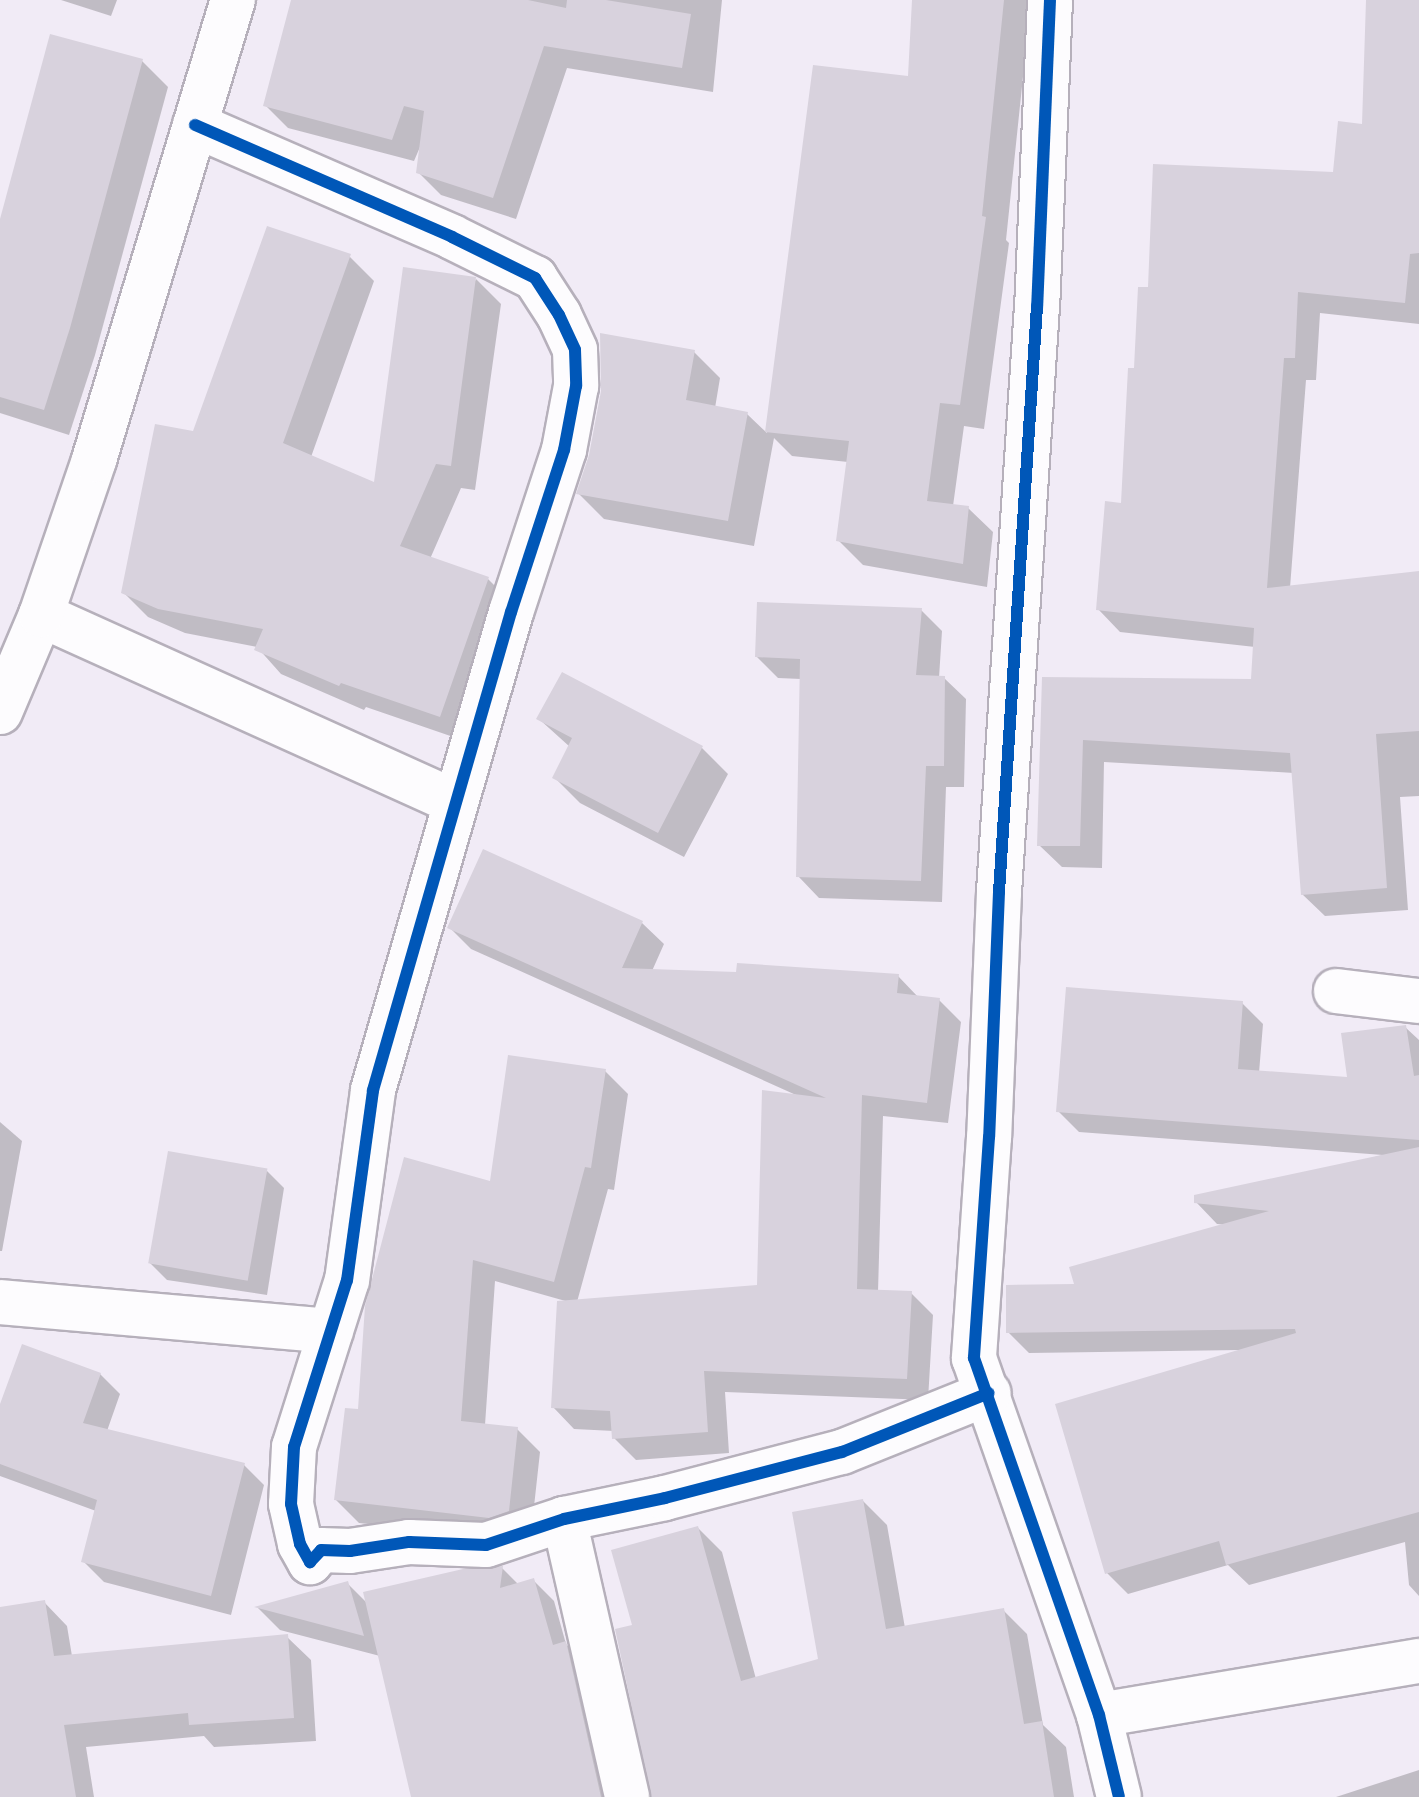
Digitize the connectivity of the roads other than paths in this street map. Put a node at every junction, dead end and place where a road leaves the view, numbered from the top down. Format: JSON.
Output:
{"nodes":[{"id":1,"x":233,"y":0,"type":"edge"},
{"id":2,"x":1050,"y":0,"type":"edge"},
{"id":3,"x":195,"y":125,"type":"junction"},
{"id":4,"x":41,"y":615,"type":"junction"},
{"id":5,"x":0,"y":712,"type":"edge"},
{"id":6,"x":455,"y":802,"type":"junction"},
{"id":7,"x":1336,"y":991,"type":"dead end"},
{"id":8,"x":1419,"y":1001,"type":"edge"},
{"id":9,"x":0,"y":1302,"type":"edge"},
{"id":10,"x":331,"y":1331,"type":"junction"},
{"id":11,"x":989,"y":1393,"type":"junction"},
{"id":12,"x":564,"y":1519,"type":"junction"},
{"id":13,"x":1419,"y":1661,"type":"edge"},
{"id":14,"x":1099,"y":1715,"type":"junction"},
{"id":15,"x":627,"y":1797,"type":"edge"},
{"id":16,"x":1119,"y":1797,"type":"edge"}],
"edges":[{"from":1,"to":3,"type":"street"},
{"from":2,"to":11,"type":"street"},
{"from":3,"to":4,"type":"street"},
{"from":3,"to":6,"type":"street"},
{"from":4,"to":5,"type":"street"},
{"from":4,"to":6,"type":"street"},
{"from":6,"to":10,"type":"street"},
{"from":7,"to":8,"type":"street"},
{"from":9,"to":10,"type":"street"},
{"from":10,"to":12,"type":"street"},
{"from":11,"to":12,"type":"street"},
{"from":11,"to":14,"type":"street"},
{"from":12,"to":15,"type":"street"},
{"from":13,"to":14,"type":"street"},
{"from":14,"to":16,"type":"street"}]}
